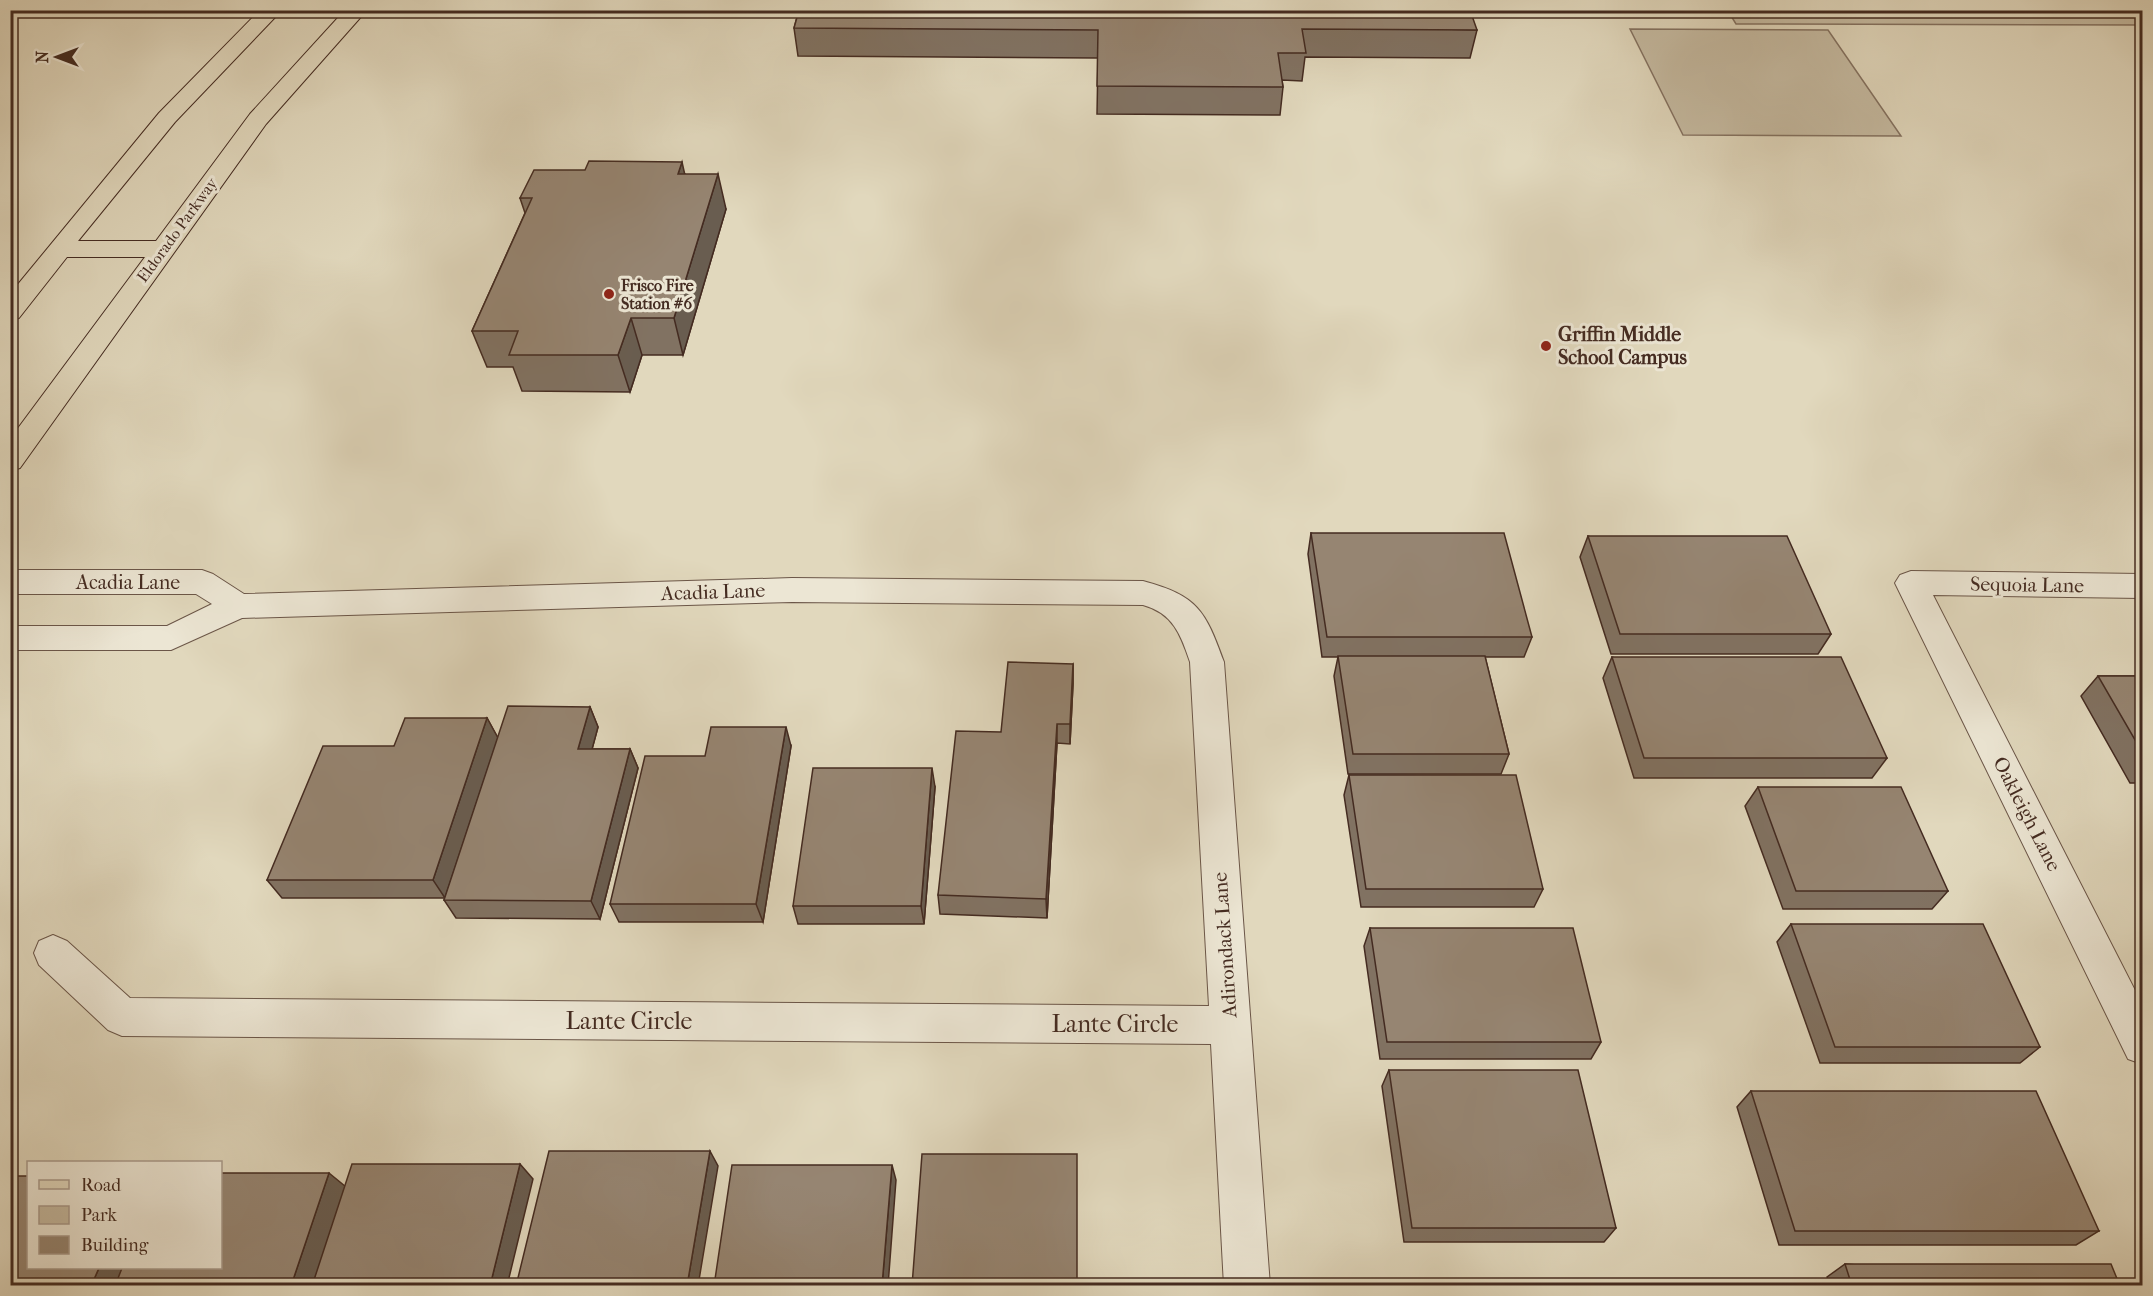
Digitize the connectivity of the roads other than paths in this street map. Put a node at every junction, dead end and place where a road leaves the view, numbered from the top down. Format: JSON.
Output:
{"nodes":[{"id":1,"x":272,"y":10,"type":"edge"},
{"id":2,"x":357,"y":10,"type":"edge"},
{"id":3,"x":60,"y":249,"type":"junction"},
{"id":4,"x":163,"y":249,"type":"junction"},
{"id":5,"x":10,"y":312,"type":"edge"},
{"id":6,"x":10,"y":460,"type":"edge"},
{"id":7,"x":10,"y":582,"type":"edge"},
{"id":8,"x":1911,"y":583,"type":"joint"},
{"id":9,"x":2142,"y":586,"type":"edge"},
{"id":10,"x":238,"y":606,"type":"junction"},
{"id":11,"x":1183,"y":610,"type":"joint"},
{"id":12,"x":10,"y":638,"type":"edge"},
{"id":13,"x":53,"y":953,"type":"dead end"},
{"id":14,"x":1230,"y":1025,"type":"junction"},
{"id":15,"x":2142,"y":1045,"type":"edge"},
{"id":16,"x":1247,"y":1286,"type":"edge"}],
"edges":[{"from":1,"to":3,"type":"main road"},
{"from":2,"to":4,"type":"main road","name":"Eldorado Parkway"},
{"from":3,"to":4,"type":"main road"},
{"from":3,"to":5,"type":"main road"},
{"from":4,"to":6,"type":"main road","name":"Eldorado Parkway"},
{"from":7,"to":10,"type":"street","name":"Acadia Lane"},
{"from":8,"to":9,"type":"street","name":"Sequoia Lane"},
{"from":8,"to":15,"type":"street","name":"Oakleigh Lane"},
{"from":10,"to":11,"type":"street","name":"Acadia Lane"},
{"from":10,"to":12,"type":"street","name":"Acadia Lane"},
{"from":11,"to":14,"type":"street","name":"Adirondack Lane"},
{"from":13,"to":14,"type":"street","name":"Lante Circle"},
{"from":14,"to":16,"type":"street","name":"Adirondack Lane"}]}
